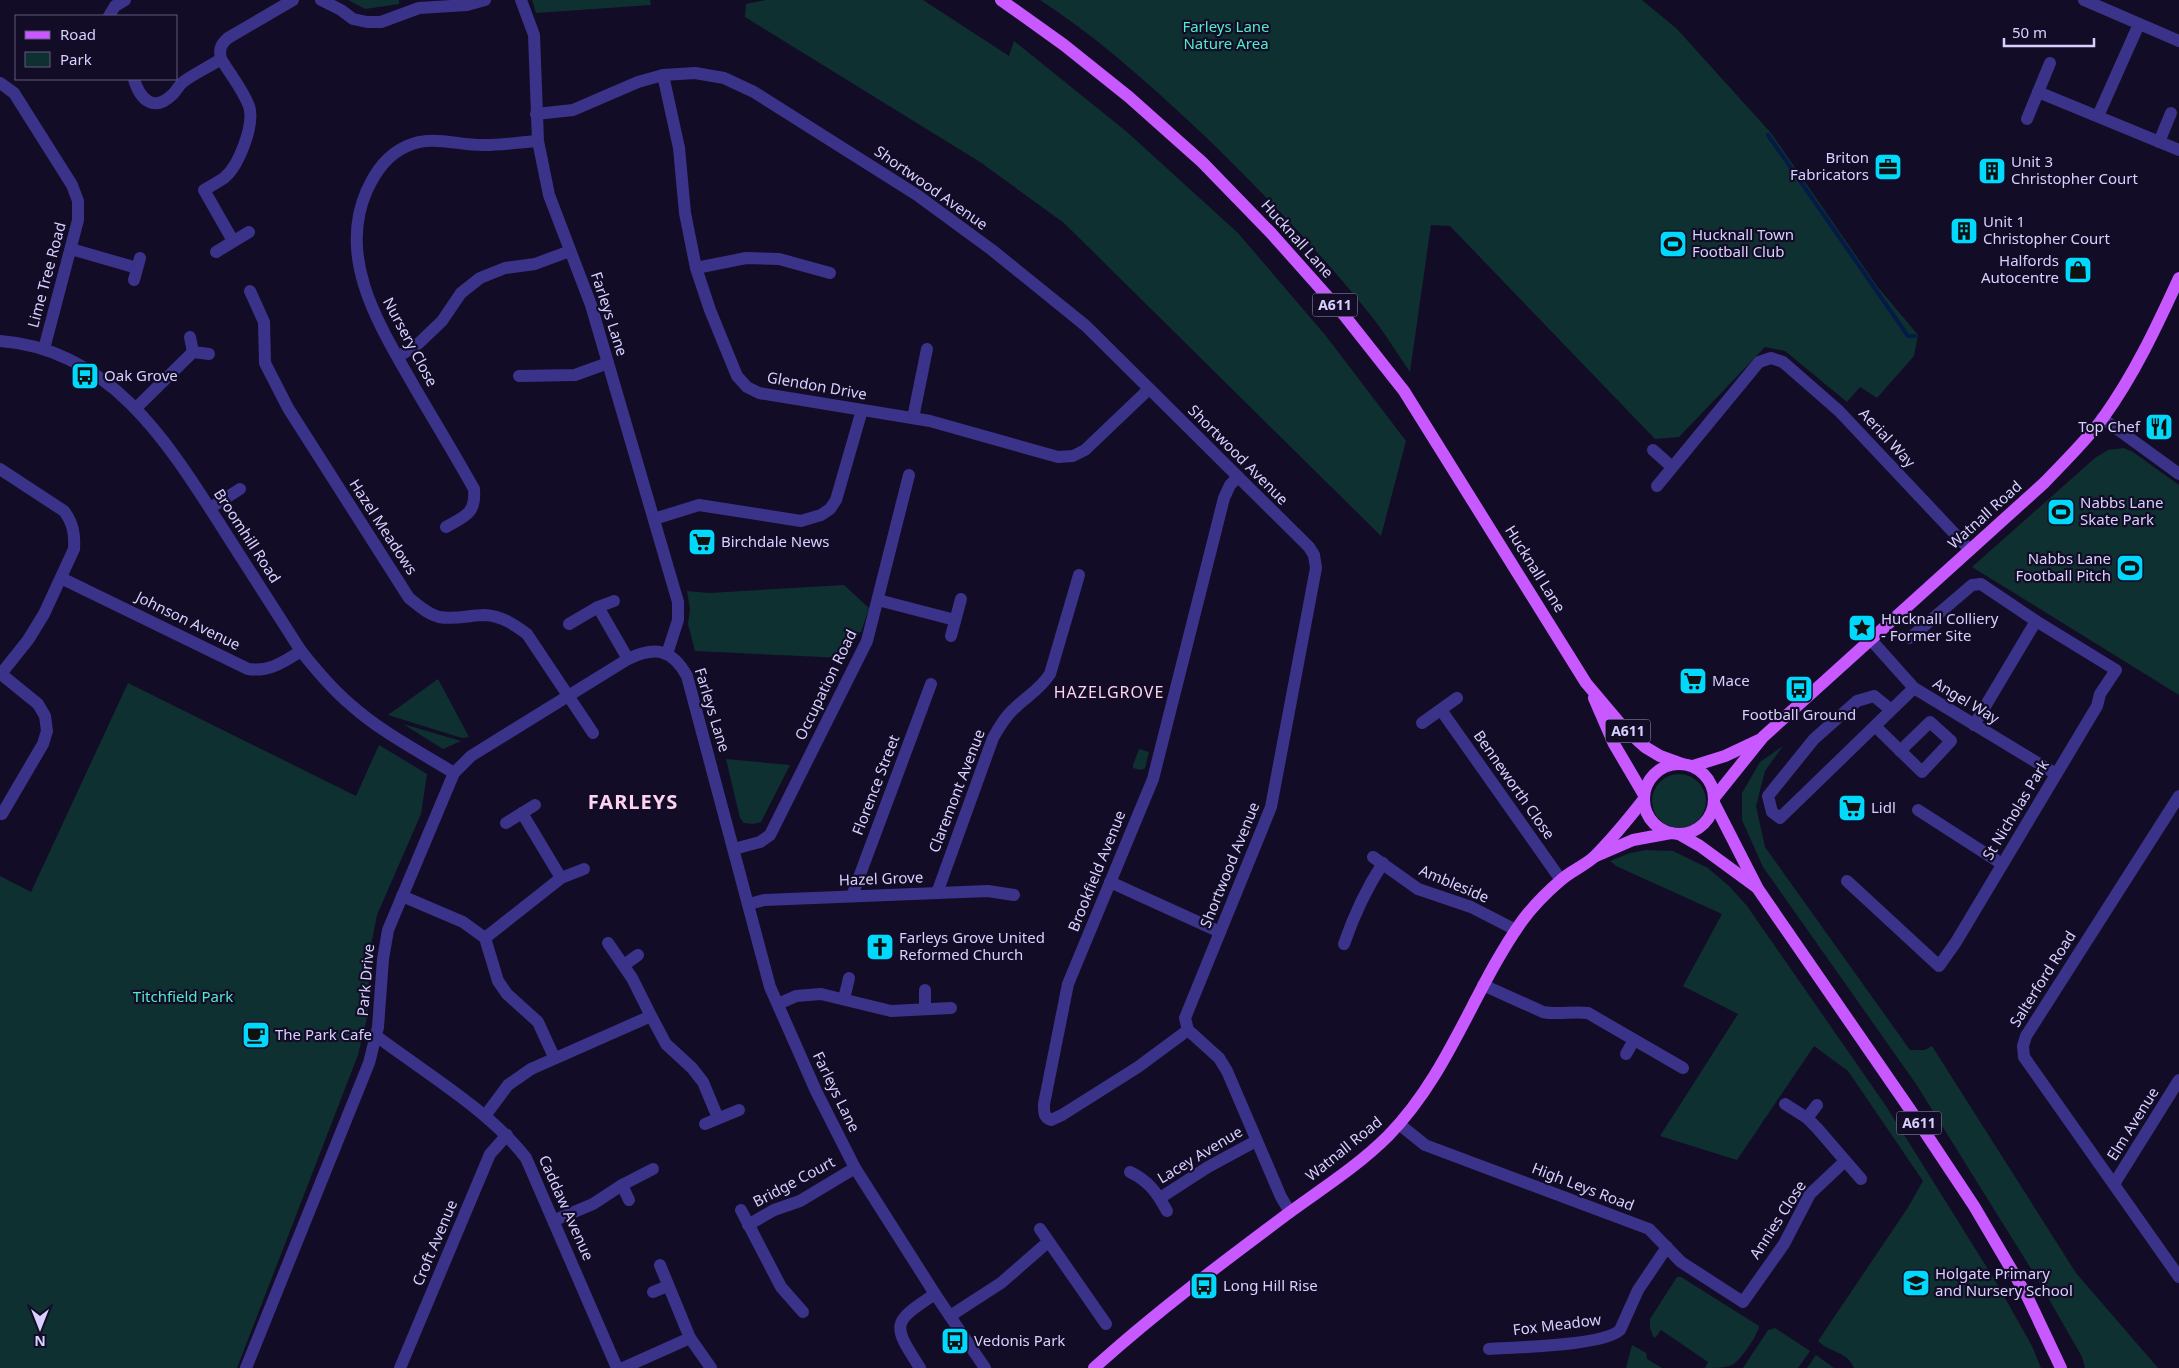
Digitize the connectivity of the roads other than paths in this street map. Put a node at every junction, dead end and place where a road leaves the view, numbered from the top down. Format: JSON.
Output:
{"nodes":[{"id":1,"x":125,"y":0,"type":"edge"},
{"id":2,"x":321,"y":0,"type":"edge"},
{"id":3,"x":485,"y":0,"type":"edge"},
{"id":4,"x":521,"y":0,"type":"edge"},
{"id":5,"x":1001,"y":0,"type":"edge"},
{"id":6,"x":2084,"y":0,"type":"edge"},
{"id":7,"x":288,"y":1,"type":"edge"},
{"id":8,"x":110,"y":15,"type":"edge"},
{"id":9,"x":2139,"y":24,"type":"junction"},
{"id":10,"x":2179,"y":41,"type":"edge"},
{"id":11,"x":221,"y":59,"type":"junction"},
{"id":12,"x":2050,"y":63,"type":"dead end"},
{"id":13,"x":663,"y":75,"type":"junction"},
{"id":14,"x":134,"y":80,"type":"edge"},
{"id":15,"x":0,"y":83,"type":"edge"},
{"id":16,"x":2038,"y":92,"type":"junction"},
{"id":17,"x":2171,"y":113,"type":"dead end"},
{"id":18,"x":536,"y":114,"type":"junction"},
{"id":19,"x":2098,"y":116,"type":"junction"},
{"id":20,"x":2027,"y":119,"type":"dead end"},
{"id":21,"x":538,"y":141,"type":"junction"},
{"id":22,"x":2159,"y":142,"type":"junction"},
{"id":23,"x":2179,"y":150,"type":"edge"},
{"id":24,"x":249,"y":232,"type":"dead end"},
{"id":25,"x":234,"y":242,"type":"junction"},
{"id":26,"x":71,"y":250,"type":"junction"},
{"id":27,"x":570,"y":251,"type":"junction"},
{"id":28,"x":216,"y":252,"type":"dead end"},
{"id":29,"x":696,"y":268,"type":"junction"},
{"id":30,"x":830,"y":273,"type":"dead end"},
{"id":31,"x":2179,"y":278,"type":"edge"},
{"id":32,"x":134,"y":280,"type":"dead end"},
{"id":33,"x":250,"y":290,"type":"dead end"},
{"id":34,"x":190,"y":337,"type":"dead end"},
{"id":35,"x":0,"y":341,"type":"edge"},
{"id":36,"x":44,"y":349,"type":"junction"},
{"id":37,"x":927,"y":349,"type":"dead end"},
{"id":38,"x":193,"y":352,"type":"junction"},
{"id":39,"x":209,"y":354,"type":"dead end"},
{"id":40,"x":398,"y":356,"type":"junction"},
{"id":41,"x":608,"y":363,"type":"junction"},
{"id":42,"x":519,"y":376,"type":"dead end"},
{"id":43,"x":1149,"y":389,"type":"junction"},
{"id":44,"x":136,"y":408,"type":"junction"},
{"id":45,"x":862,"y":410,"type":"junction"},
{"id":46,"x":913,"y":418,"type":"junction"},
{"id":47,"x":2102,"y":418,"type":"junction"},
{"id":48,"x":1652,"y":450,"type":"dead end"},
{"id":49,"x":1672,"y":467,"type":"junction"},
{"id":50,"x":0,"y":468,"type":"edge"},
{"id":51,"x":2179,"y":474,"type":"edge"},
{"id":52,"x":909,"y":475,"type":"dead end"},
{"id":53,"x":1238,"y":477,"type":"junction"},
{"id":54,"x":1656,"y":486,"type":"dead end"},
{"id":55,"x":240,"y":489,"type":"dead end"},
{"id":56,"x":210,"y":508,"type":"junction"},
{"id":57,"x":654,"y":519,"type":"junction"},
{"id":58,"x":446,"y":528,"type":"dead end"},
{"id":59,"x":1970,"y":550,"type":"junction"},
{"id":60,"x":1079,"y":575,"type":"dead end"},
{"id":61,"x":61,"y":578,"type":"junction"},
{"id":62,"x":878,"y":600,"type":"junction"},
{"id":63,"x":961,"y":600,"type":"dead end"},
{"id":64,"x":614,"y":601,"type":"dead end"},
{"id":65,"x":598,"y":606,"type":"junction"},
{"id":66,"x":955,"y":620,"type":"junction"},
{"id":67,"x":2036,"y":621,"type":"junction"},
{"id":68,"x":569,"y":624,"type":"dead end"},
{"id":69,"x":951,"y":636,"type":"dead end"},
{"id":70,"x":1910,"y":638,"type":"dead end"},
{"id":71,"x":1872,"y":641,"type":"junction"},
{"id":72,"x":300,"y":651,"type":"junction"},
{"id":73,"x":667,"y":654,"type":"junction"},
{"id":74,"x":628,"y":659,"type":"junction"},
{"id":75,"x":0,"y":675,"type":"edge"},
{"id":76,"x":1586,"y":683,"type":"junction"},
{"id":77,"x":932,"y":684,"type":"dead end"},
{"id":78,"x":1914,"y":688,"type":"junction"},
{"id":79,"x":568,"y":696,"type":"junction"},
{"id":80,"x":1457,"y":698,"type":"dead end"},
{"id":81,"x":1441,"y":710,"type":"junction"},
{"id":82,"x":1891,"y":710,"type":"junction"},
{"id":83,"x":1422,"y":723,"type":"dead end"},
{"id":84,"x":1974,"y":725,"type":"junction"},
{"id":85,"x":1875,"y":726,"type":"junction"},
{"id":86,"x":593,"y":733,"type":"dead end"},
{"id":87,"x":1763,"y":738,"type":"junction"},
{"id":88,"x":1900,"y":751,"type":"dead end"},
{"id":89,"x":1687,"y":765,"type":"junction"},
{"id":90,"x":454,"y":773,"type":"junction"},
{"id":91,"x":2056,"y":774,"type":"junction"},
{"id":92,"x":2179,"y":796,"type":"edge"},
{"id":93,"x":1644,"y":797,"type":"junction"},
{"id":94,"x":1714,"y":801,"type":"junction"},
{"id":95,"x":535,"y":805,"type":"dead end"},
{"id":96,"x":1918,"y":810,"type":"dead end"},
{"id":97,"x":522,"y":813,"type":"junction"},
{"id":98,"x":2,"y":814,"type":"dead end"},
{"id":99,"x":506,"y":823,"type":"dead end"},
{"id":100,"x":1675,"y":833,"type":"junction"},
{"id":101,"x":734,"y":849,"type":"junction"},
{"id":102,"x":1594,"y":856,"type":"junction"},
{"id":103,"x":2002,"y":864,"type":"junction"},
{"id":104,"x":584,"y":869,"type":"dead end"},
{"id":105,"x":561,"y":878,"type":"junction"},
{"id":106,"x":1561,"y":880,"type":"junction"},
{"id":107,"x":1847,"y":881,"type":"dead end"},
{"id":108,"x":1110,"y":882,"type":"junction"},
{"id":109,"x":1758,"y":889,"type":"junction"},
{"id":110,"x":937,"y":893,"type":"junction"},
{"id":111,"x":1014,"y":895,"type":"dead end"},
{"id":112,"x":402,"y":896,"type":"junction"},
{"id":113,"x":852,"y":896,"type":"junction"},
{"id":114,"x":749,"y":904,"type":"junction"},
{"id":115,"x":1516,"y":930,"type":"junction"},
{"id":116,"x":1220,"y":932,"type":"junction"},
{"id":117,"x":486,"y":938,"type":"junction"},
{"id":118,"x":608,"y":943,"type":"dead end"},
{"id":119,"x":1344,"y":944,"type":"dead end"},
{"id":120,"x":638,"y":955,"type":"dead end"},
{"id":121,"x":624,"y":965,"type":"junction"},
{"id":122,"x":849,"y":978,"type":"dead end"},
{"id":123,"x":1484,"y":985,"type":"junction"},
{"id":124,"x":924,"y":990,"type":"dead end"},
{"id":125,"x":844,"y":999,"type":"junction"},
{"id":126,"x":778,"y":1004,"type":"junction"},
{"id":127,"x":951,"y":1008,"type":"dead end"},
{"id":128,"x":925,"y":1009,"type":"junction"},
{"id":129,"x":651,"y":1016,"type":"junction"},
{"id":130,"x":1188,"y":1030,"type":"junction"},
{"id":131,"x":376,"y":1035,"type":"junction"},
{"id":132,"x":1634,"y":1040,"type":"junction"},
{"id":133,"x":1626,"y":1054,"type":"dead end"},
{"id":134,"x":554,"y":1057,"type":"junction"},
{"id":135,"x":1683,"y":1068,"type":"dead end"},
{"id":136,"x":2179,"y":1080,"type":"edge"},
{"id":137,"x":1785,"y":1104,"type":"dead end"},
{"id":138,"x":1817,"y":1105,"type":"dead end"},
{"id":139,"x":738,"y":1110,"type":"dead end"},
{"id":140,"x":485,"y":1116,"type":"junction"},
{"id":141,"x":718,"y":1118,"type":"junction"},
{"id":142,"x":1807,"y":1118,"type":"junction"},
{"id":143,"x":705,"y":1124,"type":"dead end"},
{"id":144,"x":1399,"y":1124,"type":"junction"},
{"id":145,"x":507,"y":1135,"type":"junction"},
{"id":146,"x":1256,"y":1141,"type":"junction"},
{"id":147,"x":1845,"y":1161,"type":"junction"},
{"id":148,"x":855,"y":1168,"type":"junction"},
{"id":149,"x":653,"y":1169,"type":"dead end"},
{"id":150,"x":1130,"y":1172,"type":"dead end"},
{"id":151,"x":1860,"y":1179,"type":"dead end"},
{"id":152,"x":2114,"y":1184,"type":"junction"},
{"id":153,"x":622,"y":1185,"type":"junction"},
{"id":154,"x":1160,"y":1198,"type":"junction"},
{"id":155,"x":629,"y":1200,"type":"dead end"},
{"id":156,"x":741,"y":1210,"type":"dead end"},
{"id":157,"x":1167,"y":1211,"type":"dead end"},
{"id":158,"x":1290,"y":1212,"type":"junction"},
{"id":159,"x":555,"y":1220,"type":"junction"},
{"id":160,"x":748,"y":1225,"type":"junction"},
{"id":161,"x":1040,"y":1230,"type":"dead end"},
{"id":162,"x":1048,"y":1242,"type":"junction"},
{"id":163,"x":1667,"y":1247,"type":"junction"},
{"id":164,"x":660,"y":1265,"type":"dead end"},
{"id":165,"x":2179,"y":1277,"type":"edge"},
{"id":166,"x":668,"y":1286,"type":"junction"},
{"id":167,"x":653,"y":1292,"type":"dead end"},
{"id":168,"x":935,"y":1294,"type":"junction"},
{"id":169,"x":1743,"y":1302,"type":"joint"},
{"id":170,"x":803,"y":1312,"type":"dead end"},
{"id":171,"x":950,"y":1316,"type":"junction"},
{"id":172,"x":1106,"y":1324,"type":"dead end"},
{"id":173,"x":690,"y":1338,"type":"junction"},
{"id":174,"x":1489,"y":1349,"type":"dead end"},
{"id":175,"x":246,"y":1368,"type":"edge"},
{"id":176,"x":400,"y":1368,"type":"edge"},
{"id":177,"x":618,"y":1368,"type":"edge"},
{"id":178,"x":623,"y":1368,"type":"edge"},
{"id":179,"x":711,"y":1368,"type":"edge"},
{"id":180,"x":920,"y":1368,"type":"edge"},
{"id":181,"x":985,"y":1368,"type":"edge"},
{"id":182,"x":1094,"y":1368,"type":"edge"},
{"id":183,"x":2061,"y":1368,"type":"edge"}],
"edges":[{"from":1,"to":8,"type":"street"},
{"from":2,"to":3,"type":"street"},
{"from":4,"to":18,"type":"street","name":"Farleys Lane"},
{"from":5,"to":76,"type":"main road","name":"Hucknall Lane","number":"A611"},
{"from":6,"to":9,"type":"street"},
{"from":7,"to":11,"type":"street"},
{"from":9,"to":10,"type":"street"},
{"from":9,"to":19,"type":"street"},
{"from":11,"to":14,"type":"street"},
{"from":11,"to":25,"type":"street"},
{"from":12,"to":16,"type":"street"},
{"from":13,"to":18,"type":"street","name":"Shortwood Avenue"},
{"from":13,"to":29,"type":"street","name":"Glendon Drive"},
{"from":13,"to":43,"type":"street","name":"Shortwood Avenue"},
{"from":15,"to":26,"type":"street","name":"Lime Tree Road"},
{"from":16,"to":19,"type":"street"},
{"from":16,"to":20,"type":"street"},
{"from":17,"to":22,"type":"street"},
{"from":18,"to":21,"type":"street","name":"Farleys Lane"},
{"from":19,"to":22,"type":"street"},
{"from":21,"to":27,"type":"street","name":"Farleys Lane"},
{"from":21,"to":40,"type":"street","name":"Nursery Close"},
{"from":22,"to":23,"type":"street"},
{"from":24,"to":25,"type":"street"},
{"from":25,"to":28,"type":"street"},
{"from":26,"to":32,"type":"street"},
{"from":26,"to":36,"type":"street","name":"Lime Tree Road"},
{"from":27,"to":40,"type":"street"},
{"from":27,"to":41,"type":"street","name":"Farleys Lane"},
{"from":29,"to":30,"type":"street"},
{"from":29,"to":45,"type":"street","name":"Glendon Drive"},
{"from":31,"to":47,"type":"main road","name":"Watnall Road"},
{"from":33,"to":79,"type":"street","name":"Hazel Meadows"},
{"from":34,"to":38,"type":"street"},
{"from":35,"to":36,"type":"street","name":"Broomhill Road"},
{"from":36,"to":44,"type":"street","name":"Broomhill Road"},
{"from":37,"to":46,"type":"street"},
{"from":38,"to":39,"type":"street"},
{"from":38,"to":44,"type":"street"},
{"from":40,"to":58,"type":"street","name":"Nursery Close"},
{"from":41,"to":42,"type":"street"},
{"from":41,"to":57,"type":"street","name":"Farleys Lane"},
{"from":43,"to":46,"type":"street","name":"Glendon Drive"},
{"from":43,"to":53,"type":"street","name":"Shortwood Avenue"},
{"from":44,"to":56,"type":"street","name":"Broomhill Road"},
{"from":45,"to":46,"type":"street","name":"Glendon Drive"},
{"from":45,"to":57,"type":"street"},
{"from":47,"to":51,"type":"street"},
{"from":47,"to":59,"type":"main road","name":"Watnall Road"},
{"from":48,"to":49,"type":"street"},
{"from":49,"to":54,"type":"street"},
{"from":49,"to":59,"type":"street","name":"Aerial Way"},
{"from":50,"to":61,"type":"street"},
{"from":52,"to":62,"type":"street","name":"Occupation Road"},
{"from":53,"to":108,"type":"street","name":"Brookfield Avenue"},
{"from":53,"to":116,"type":"street","name":"Shortwood Avenue"},
{"from":55,"to":56,"type":"street"},
{"from":56,"to":72,"type":"street","name":"Broomhill Road"},
{"from":57,"to":73,"type":"street","name":"Farleys Lane"},
{"from":59,"to":71,"type":"main road","name":"Watnall Road"},
{"from":60,"to":110,"type":"street","name":"Claremont Avenue"},
{"from":61,"to":72,"type":"street","name":"Johnson Avenue"},
{"from":61,"to":75,"type":"street"},
{"from":62,"to":66,"type":"street"},
{"from":62,"to":101,"type":"street","name":"Occupation Road"},
{"from":63,"to":66,"type":"street"},
{"from":64,"to":65,"type":"street"},
{"from":65,"to":68,"type":"street"},
{"from":65,"to":74,"type":"street"},
{"from":66,"to":69,"type":"street"},
{"from":67,"to":70,"type":"street"},
{"from":67,"to":84,"type":"street"},
{"from":67,"to":91,"type":"street","name":"St Nicholas Park"},
{"from":71,"to":78,"type":"street","name":"Angel Way"},
{"from":71,"to":87,"type":"main road","name":"Watnall Road"},
{"from":72,"to":90,"type":"street","name":"Broomhill Road"},
{"from":73,"to":74,"type":"street","name":"Park Drive"},
{"from":73,"to":101,"type":"street","name":"Farleys Lane"},
{"from":74,"to":79,"type":"street","name":"Park Drive"},
{"from":75,"to":98,"type":"street"},
{"from":76,"to":89,"type":"main road","name":"Hucknall Lane","number":"A611"},
{"from":76,"to":93,"type":"main road","name":"Hucknall Lane","number":"A611"},
{"from":77,"to":113,"type":"street","name":"Florence Street"},
{"from":78,"to":82,"type":"street"},
{"from":78,"to":84,"type":"street","name":"Angel Way"},
{"from":79,"to":86,"type":"street","name":"Hazel Meadows"},
{"from":79,"to":90,"type":"street","name":"Park Drive"},
{"from":80,"to":81,"type":"street"},
{"from":81,"to":83,"type":"street"},
{"from":81,"to":106,"type":"street","name":"Benneworth Close"},
{"from":82,"to":85,"type":"street"},
{"from":82,"to":85,"type":"street"},
{"from":84,"to":91,"type":"street","name":"Angel Way"},
{"from":85,"to":88,"type":"street"},
{"from":87,"to":89,"type":"main road","name":"Watnall Road"},
{"from":87,"to":94,"type":"main road","name":"Watnall Road"},
{"from":89,"to":93,"type":"main road"},
{"from":89,"to":94,"type":"main road"},
{"from":90,"to":112,"type":"street","name":"Park Drive"},
{"from":91,"to":103,"type":"street","name":"St Nicholas Park"},
{"from":92,"to":152,"type":"street","name":"Salterford Road"},
{"from":93,"to":100,"type":"main road"},
{"from":93,"to":102,"type":"main road","name":"Watnall Road"},
{"from":94,"to":100,"type":"main road"},
{"from":94,"to":109,"type":"main road","number":"A611"},
{"from":95,"to":97,"type":"street"},
{"from":96,"to":103,"type":"street"},
{"from":97,"to":99,"type":"street"},
{"from":97,"to":105,"type":"street"},
{"from":100,"to":102,"type":"main road","name":"Watnall Road"},
{"from":100,"to":109,"type":"main road","number":"A611"},
{"from":101,"to":114,"type":"street","name":"Farleys Lane"},
{"from":102,"to":106,"type":"main road","name":"Watnall Road"},
{"from":103,"to":107,"type":"street","name":"St Nicholas Park"},
{"from":104,"to":105,"type":"street"},
{"from":105,"to":117,"type":"street"},
{"from":106,"to":115,"type":"main road","name":"Watnall Road"},
{"from":108,"to":116,"type":"street"},
{"from":108,"to":130,"type":"street","name":"Brookfield Avenue"},
{"from":109,"to":183,"type":"main road","number":"A611"},
{"from":110,"to":111,"type":"street","name":"Hazel Grove"},
{"from":110,"to":113,"type":"street","name":"Hazel Grove"},
{"from":112,"to":117,"type":"street"},
{"from":112,"to":131,"type":"street","name":"Park Drive"},
{"from":113,"to":114,"type":"street","name":"Hazel Grove"},
{"from":114,"to":126,"type":"street","name":"Farleys Lane"},
{"from":115,"to":119,"type":"street","name":"Ambleside"},
{"from":115,"to":123,"type":"main road","name":"Watnall Road"},
{"from":116,"to":130,"type":"street","name":"Shortwood Avenue"},
{"from":117,"to":134,"type":"street"},
{"from":118,"to":121,"type":"street"},
{"from":120,"to":121,"type":"street"},
{"from":121,"to":129,"type":"street"},
{"from":122,"to":125,"type":"street"},
{"from":123,"to":132,"type":"street"},
{"from":123,"to":144,"type":"main road","name":"Watnall Road"},
{"from":124,"to":128,"type":"street"},
{"from":125,"to":126,"type":"street"},
{"from":125,"to":128,"type":"street"},
{"from":126,"to":148,"type":"street","name":"Farleys Lane"},
{"from":127,"to":128,"type":"street"},
{"from":129,"to":134,"type":"street"},
{"from":129,"to":141,"type":"street"},
{"from":130,"to":146,"type":"street"},
{"from":131,"to":140,"type":"street","name":"Caddaw Avenue"},
{"from":131,"to":175,"type":"street","name":"Park Drive"},
{"from":132,"to":133,"type":"street"},
{"from":132,"to":135,"type":"street"},
{"from":134,"to":140,"type":"street"},
{"from":136,"to":152,"type":"street","name":"Elm Avenue"},
{"from":137,"to":142,"type":"street"},
{"from":138,"to":142,"type":"street"},
{"from":139,"to":141,"type":"street"},
{"from":140,"to":145,"type":"street","name":"Caddaw Avenue"},
{"from":141,"to":143,"type":"street"},
{"from":142,"to":147,"type":"street"},
{"from":144,"to":158,"type":"main road","name":"Watnall Road"},
{"from":144,"to":163,"type":"street","name":"High Leys Road"},
{"from":145,"to":159,"type":"street","name":"Caddaw Avenue"},
{"from":145,"to":176,"type":"street","name":"Croft Avenue"},
{"from":146,"to":154,"type":"street","name":"Lacey Avenue"},
{"from":146,"to":158,"type":"street"},
{"from":147,"to":151,"type":"street"},
{"from":147,"to":169,"type":"street","name":"Annies Close"},
{"from":148,"to":160,"type":"street","name":"Bridge Court"},
{"from":148,"to":168,"type":"street","name":"Farleys Lane"},
{"from":149,"to":153,"type":"street"},
{"from":150,"to":154,"type":"street","name":"Lacey Avenue"},
{"from":152,"to":165,"type":"street","name":"Salterford Road"},
{"from":153,"to":155,"type":"street"},
{"from":153,"to":159,"type":"street"},
{"from":154,"to":157,"type":"street","name":"Lacey Avenue"},
{"from":156,"to":160,"type":"street","name":"Bridge Court"},
{"from":158,"to":182,"type":"main road","name":"Watnall Road"},
{"from":159,"to":177,"type":"street","name":"Caddaw Avenue"},
{"from":160,"to":170,"type":"street","name":"Bridge Court"},
{"from":161,"to":162,"type":"street"},
{"from":162,"to":171,"type":"street"},
{"from":162,"to":172,"type":"street"},
{"from":163,"to":169,"type":"street","name":"High Leys Road"},
{"from":163,"to":174,"type":"street","name":"Fox Meadow"},
{"from":164,"to":166,"type":"street"},
{"from":166,"to":167,"type":"street"},
{"from":166,"to":173,"type":"street"},
{"from":168,"to":171,"type":"street","name":"Farleys Lane"},
{"from":168,"to":180,"type":"street"},
{"from":171,"to":181,"type":"street","name":"Farleys Lane"},
{"from":173,"to":178,"type":"street"},
{"from":173,"to":179,"type":"street"}]}
